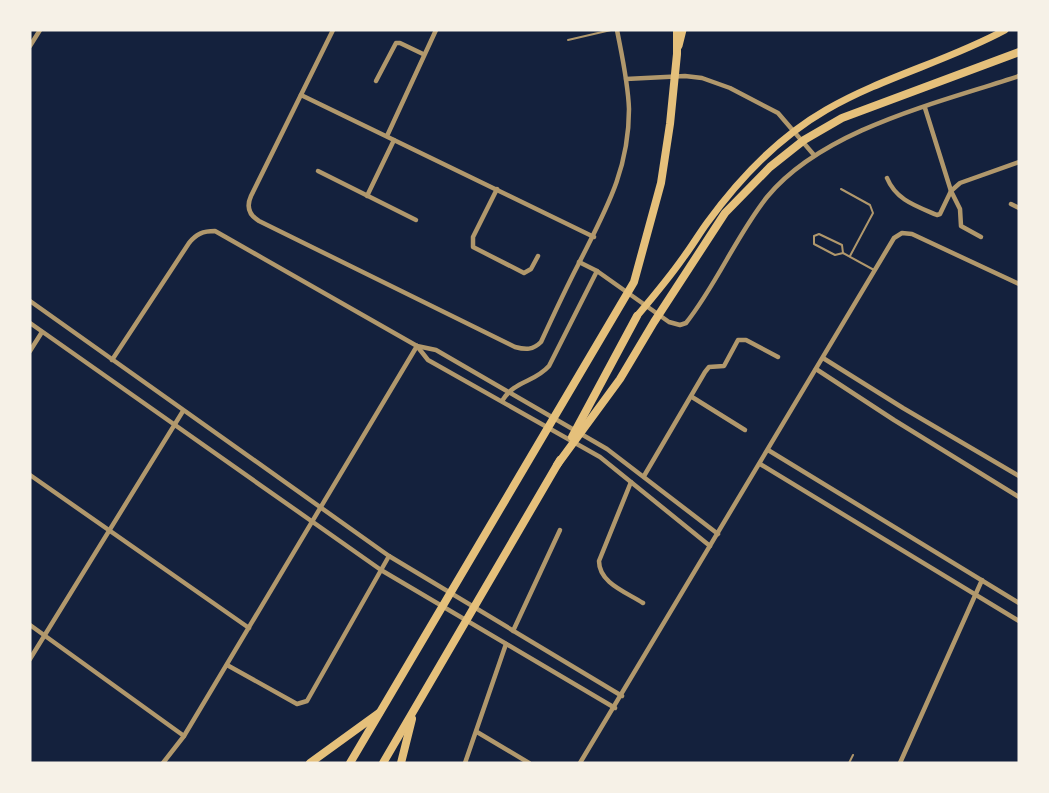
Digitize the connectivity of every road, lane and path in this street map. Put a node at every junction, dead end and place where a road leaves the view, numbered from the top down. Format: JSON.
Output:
{"nodes":[{"id":1,"x":40,"y":30,"type":"edge"},
{"id":2,"x":333,"y":30,"type":"edge"},
{"id":3,"x":436,"y":30,"type":"edge"},
{"id":4,"x":611,"y":30,"type":"edge"},
{"id":5,"x":617,"y":30,"type":"edge"},
{"id":6,"x":677,"y":30,"type":"edge"},
{"id":7,"x":683,"y":30,"type":"edge"},
{"id":8,"x":1005,"y":30,"type":"edge"},
{"id":9,"x":568,"y":40,"type":"dead end"},
{"id":10,"x":30,"y":46,"type":"edge"},
{"id":11,"x":1019,"y":52,"type":"edge"},
{"id":12,"x":424,"y":54,"type":"junction"},
{"id":13,"x":677,"y":54,"type":"junction"},
{"id":14,"x":1019,"y":76,"type":"edge"},
{"id":15,"x":626,"y":79,"type":"junction"},
{"id":16,"x":376,"y":81,"type":"dead end"},
{"id":17,"x":301,"y":95,"type":"junction"},
{"id":18,"x":925,"y":108,"type":"junction"},
{"id":19,"x":387,"y":136,"type":"junction"},
{"id":20,"x":394,"y":140,"type":"junction"},
{"id":21,"x":814,"y":155,"type":"junction"},
{"id":22,"x":1019,"y":162,"type":"edge"},
{"id":23,"x":318,"y":171,"type":"dead end"},
{"id":24,"x":887,"y":178,"type":"dead end"},
{"id":25,"x":497,"y":189,"type":"junction"},
{"id":26,"x":841,"y":189,"type":"dead end"},
{"id":27,"x":951,"y":191,"type":"junction"},
{"id":28,"x":367,"y":195,"type":"junction"},
{"id":29,"x":1011,"y":204,"type":"dead end"},
{"id":30,"x":1019,"y":208,"type":"edge"},
{"id":31,"x":416,"y":219,"type":"dead end"},
{"id":32,"x":594,"y":237,"type":"junction"},
{"id":33,"x":981,"y":237,"type":"dead end"},
{"id":34,"x":843,"y":253,"type":"junction"},
{"id":35,"x":538,"y":256,"type":"dead end"},
{"id":36,"x":850,"y":256,"type":"junction"},
{"id":37,"x":579,"y":262,"type":"junction"},
{"id":38,"x":875,"y":270,"type":"junction"},
{"id":39,"x":597,"y":271,"type":"junction"},
{"id":40,"x":1019,"y":284,"type":"edge"},
{"id":41,"x":30,"y":302,"type":"edge"},
{"id":42,"x":637,"y":316,"type":"joint"},
{"id":43,"x":30,"y":323,"type":"edge"},
{"id":44,"x":42,"y":332,"type":"junction"},
{"id":45,"x":417,"y":345,"type":"junction"},
{"id":46,"x":30,"y":352,"type":"edge"},
{"id":47,"x":778,"y":357,"type":"dead end"},
{"id":48,"x":823,"y":358,"type":"junction"},
{"id":49,"x":112,"y":360,"type":"junction"},
{"id":50,"x":816,"y":369,"type":"junction"},
{"id":51,"x":508,"y":391,"type":"junction"},
{"id":52,"x":692,"y":397,"type":"junction"},
{"id":53,"x":502,"y":401,"type":"junction"},
{"id":54,"x":183,"y":411,"type":"junction"},
{"id":55,"x":175,"y":424,"type":"junction"},
{"id":56,"x":745,"y":430,"type":"dead end"},
{"id":57,"x":768,"y":450,"type":"junction"},
{"id":58,"x":760,"y":464,"type":"junction"},
{"id":59,"x":557,"y":465,"type":"junction"},
{"id":60,"x":30,"y":475,"type":"edge"},
{"id":61,"x":644,"y":476,"type":"junction"},
{"id":62,"x":1019,"y":476,"type":"edge"},
{"id":63,"x":631,"y":482,"type":"junction"},
{"id":64,"x":1019,"y":497,"type":"edge"},
{"id":65,"x":320,"y":509,"type":"junction"},
{"id":66,"x":312,"y":524,"type":"junction"},
{"id":67,"x":560,"y":530,"type":"dead end"},
{"id":68,"x":109,"y":531,"type":"junction"},
{"id":69,"x":718,"y":534,"type":"junction"},
{"id":70,"x":710,"y":546,"type":"junction"},
{"id":71,"x":389,"y":556,"type":"junction"},
{"id":72,"x":381,"y":570,"type":"junction"},
{"id":73,"x":982,"y":580,"type":"junction"},
{"id":74,"x":975,"y":594,"type":"junction"},
{"id":75,"x":643,"y":603,"type":"dead end"},
{"id":76,"x":1019,"y":603,"type":"edge"},
{"id":77,"x":1019,"y":621,"type":"edge"},
{"id":78,"x":30,"y":625,"type":"edge"},
{"id":79,"x":249,"y":628,"type":"junction"},
{"id":80,"x":513,"y":631,"type":"junction"},
{"id":81,"x":45,"y":635,"type":"junction"},
{"id":82,"x":506,"y":644,"type":"junction"},
{"id":83,"x":30,"y":659,"type":"edge"},
{"id":84,"x":227,"y":665,"type":"junction"},
{"id":85,"x":622,"y":696,"type":"junction"},
{"id":86,"x":414,"y":708,"type":"junction"},
{"id":87,"x":615,"y":708,"type":"junction"},
{"id":88,"x":384,"y":709,"type":"junction"},
{"id":89,"x":477,"y":732,"type":"junction"},
{"id":90,"x":184,"y":736,"type":"junction"},
{"id":91,"x":853,"y":755,"type":"dead end"},
{"id":92,"x":163,"y":763,"type":"edge"},
{"id":93,"x":310,"y":763,"type":"edge"},
{"id":94,"x":351,"y":763,"type":"edge"},
{"id":95,"x":383,"y":763,"type":"edge"},
{"id":96,"x":401,"y":763,"type":"edge"},
{"id":97,"x":465,"y":763,"type":"edge"},
{"id":98,"x":529,"y":763,"type":"edge"},
{"id":99,"x":580,"y":763,"type":"edge"},
{"id":100,"x":849,"y":763,"type":"edge"},
{"id":101,"x":900,"y":763,"type":"edge"}],
"edges":[{"from":1,"to":10,"type":"street"},
{"from":2,"to":17,"type":"street"},
{"from":3,"to":12,"type":"street"},
{"from":4,"to":9,"type":"lane"},
{"from":5,"to":15,"type":"street"},
{"from":6,"to":13,"type":"highway"},
{"from":7,"to":13,"type":"highway"},
{"from":8,"to":42,"type":"highway"},
{"from":11,"to":59,"type":"highway"},
{"from":12,"to":16,"type":"street"},
{"from":12,"to":19,"type":"street"},
{"from":13,"to":88,"type":"highway"},
{"from":14,"to":18,"type":"street"},
{"from":15,"to":21,"type":"street"},
{"from":15,"to":32,"type":"street"},
{"from":17,"to":19,"type":"street"},
{"from":17,"to":37,"type":"street"},
{"from":18,"to":21,"type":"street"},
{"from":18,"to":27,"type":"street"},
{"from":19,"to":20,"type":"street"},
{"from":20,"to":25,"type":"street"},
{"from":20,"to":28,"type":"street"},
{"from":21,"to":39,"type":"street"},
{"from":22,"to":27,"type":"street"},
{"from":23,"to":28,"type":"street"},
{"from":24,"to":27,"type":"street"},
{"from":25,"to":32,"type":"street"},
{"from":25,"to":35,"type":"street"},
{"from":26,"to":36,"type":"lane"},
{"from":27,"to":33,"type":"street"},
{"from":28,"to":31,"type":"street"},
{"from":29,"to":30,"type":"street"},
{"from":32,"to":37,"type":"street"},
{"from":34,"to":34,"type":"lane"},
{"from":34,"to":36,"type":"lane"},
{"from":36,"to":38,"type":"lane"},
{"from":37,"to":39,"type":"street"},
{"from":38,"to":40,"type":"street"},
{"from":38,"to":48,"type":"street"},
{"from":39,"to":51,"type":"street"},
{"from":41,"to":49,"type":"street"},
{"from":42,"to":59,"type":"highway"},
{"from":43,"to":44,"type":"street"},
{"from":44,"to":46,"type":"street"},
{"from":44,"to":55,"type":"street"},
{"from":45,"to":49,"type":"street"},
{"from":45,"to":51,"type":"street"},
{"from":45,"to":53,"type":"street"},
{"from":45,"to":65,"type":"street"},
{"from":47,"to":52,"type":"street"},
{"from":48,"to":50,"type":"street"},
{"from":48,"to":62,"type":"street"},
{"from":49,"to":54,"type":"street"},
{"from":50,"to":57,"type":"street"},
{"from":50,"to":64,"type":"street"},
{"from":51,"to":53,"type":"street"},
{"from":51,"to":61,"type":"street"},
{"from":52,"to":56,"type":"street"},
{"from":52,"to":61,"type":"street"},
{"from":53,"to":63,"type":"street"},
{"from":54,"to":55,"type":"street"},
{"from":54,"to":65,"type":"street"},
{"from":55,"to":66,"type":"street"},
{"from":55,"to":68,"type":"street"},
{"from":57,"to":58,"type":"street"},
{"from":57,"to":73,"type":"street"},
{"from":58,"to":69,"type":"street"},
{"from":58,"to":74,"type":"street"},
{"from":59,"to":86,"type":"highway"},
{"from":60,"to":68,"type":"street"},
{"from":61,"to":69,"type":"street"},
{"from":63,"to":70,"type":"street"},
{"from":63,"to":75,"type":"street"},
{"from":65,"to":66,"type":"street"},
{"from":65,"to":71,"type":"street"},
{"from":66,"to":72,"type":"street"},
{"from":66,"to":79,"type":"street"},
{"from":67,"to":80,"type":"street"},
{"from":68,"to":79,"type":"street"},
{"from":68,"to":81,"type":"street"},
{"from":69,"to":70,"type":"street"},
{"from":70,"to":85,"type":"street"},
{"from":71,"to":72,"type":"street"},
{"from":71,"to":80,"type":"street"},
{"from":72,"to":82,"type":"street"},
{"from":72,"to":84,"type":"street"},
{"from":73,"to":74,"type":"street"},
{"from":73,"to":76,"type":"street"},
{"from":74,"to":77,"type":"street"},
{"from":74,"to":101,"type":"street"},
{"from":78,"to":81,"type":"street"},
{"from":79,"to":84,"type":"street"},
{"from":80,"to":85,"type":"street"},
{"from":81,"to":83,"type":"street"},
{"from":81,"to":90,"type":"street"},
{"from":82,"to":87,"type":"street"},
{"from":82,"to":89,"type":"street"},
{"from":84,"to":90,"type":"street"},
{"from":85,"to":87,"type":"street"},
{"from":86,"to":95,"type":"highway"},
{"from":86,"to":96,"type":"highway"},
{"from":87,"to":99,"type":"street"},
{"from":88,"to":93,"type":"highway"},
{"from":88,"to":94,"type":"highway"},
{"from":89,"to":97,"type":"street"},
{"from":89,"to":98,"type":"street"},
{"from":90,"to":92,"type":"street"},
{"from":91,"to":100,"type":"lane"}]}
